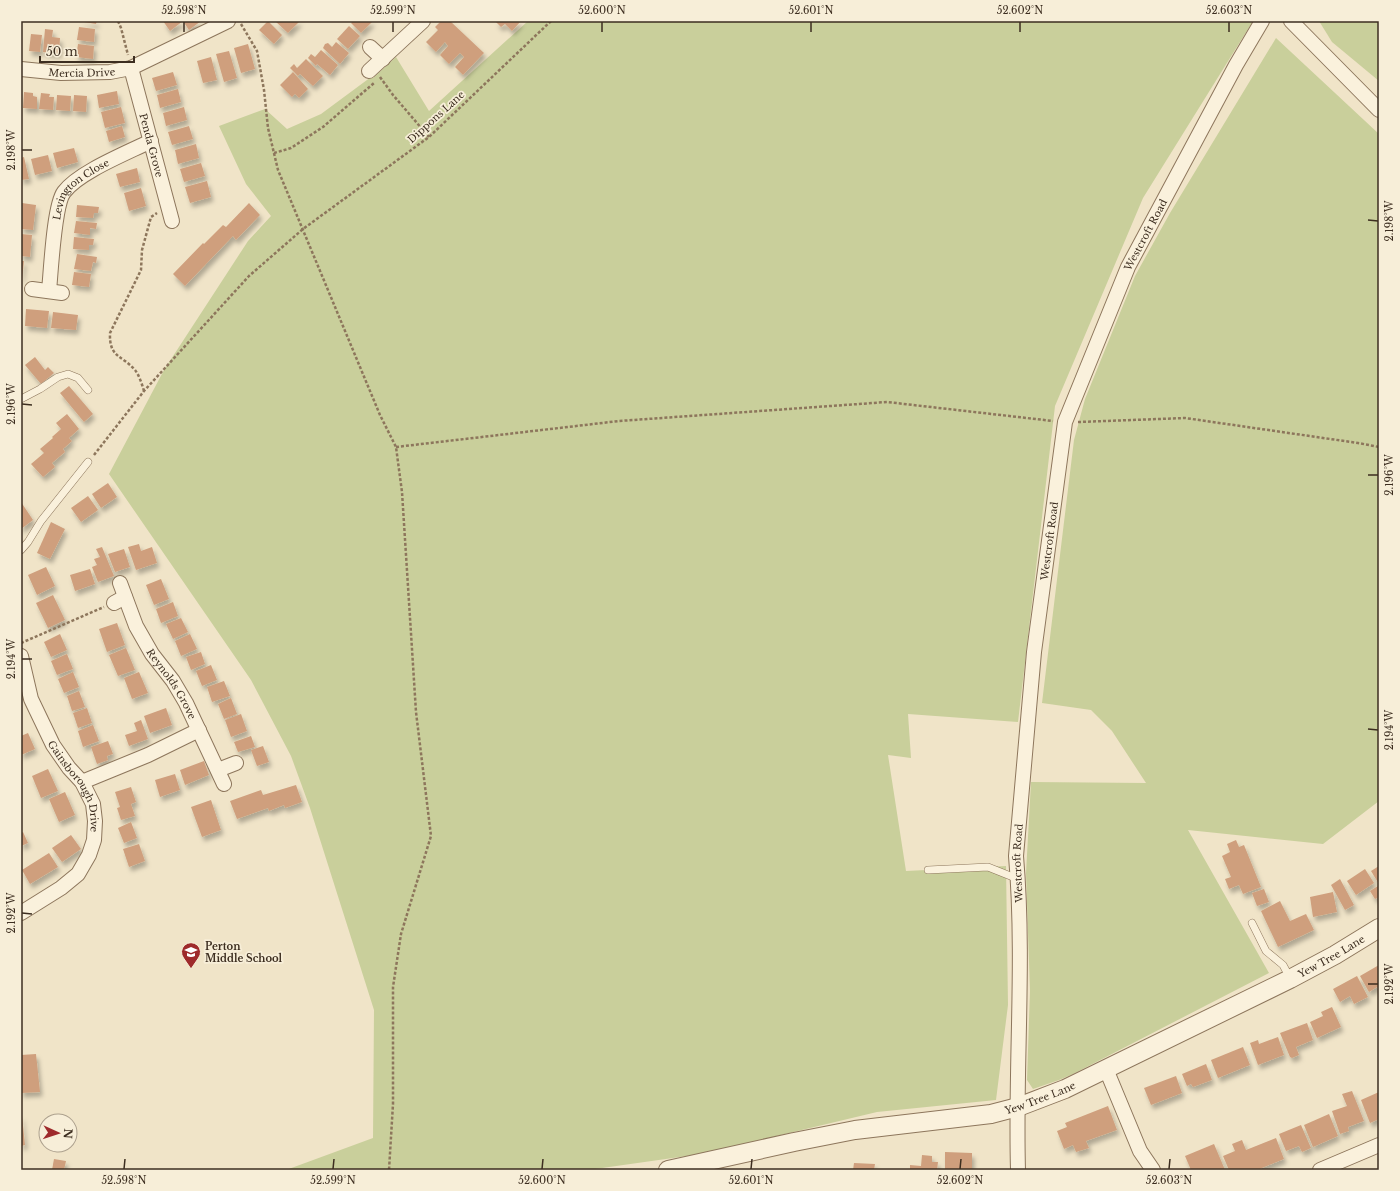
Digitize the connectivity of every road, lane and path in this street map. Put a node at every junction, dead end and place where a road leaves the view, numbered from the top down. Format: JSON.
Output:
{"nodes":[{"id":1,"x":118,"y":21,"type":"edge"},
{"id":2,"x":228,"y":21,"type":"edge"},
{"id":3,"x":240,"y":21,"type":"edge"},
{"id":4,"x":423,"y":21,"type":"edge"},
{"id":5,"x":551,"y":21,"type":"edge"},
{"id":6,"x":1262,"y":21,"type":"edge"},
{"id":7,"x":1290,"y":21,"type":"edge"},
{"id":8,"x":370,"y":48,"type":"dead end"},
{"id":9,"x":131,"y":68,"type":"junction"},
{"id":10,"x":21,"y":69,"type":"edge"},
{"id":11,"x":376,"y":69,"type":"junction"},
{"id":12,"x":1379,"y":110,"type":"edge"},
{"id":13,"x":429,"y":137,"type":"junction"},
{"id":14,"x":151,"y":141,"type":"junction"},
{"id":15,"x":274,"y":153,"type":"junction"},
{"id":16,"x":168,"y":207,"type":"junction"},
{"id":17,"x":172,"y":221,"type":"dead end"},
{"id":18,"x":303,"y":229,"type":"junction"},
{"id":19,"x":32,"y":289,"type":"dead end"},
{"id":20,"x":88,"y":390,"type":"dead end"},
{"id":21,"x":144,"y":391,"type":"junction"},
{"id":22,"x":21,"y":399,"type":"edge"},
{"id":23,"x":1066,"y":422,"type":"junction"},
{"id":24,"x":396,"y":447,"type":"junction"},
{"id":25,"x":1379,"y":447,"type":"edge"},
{"id":26,"x":88,"y":462,"type":"joint"},
{"id":27,"x":21,"y":550,"type":"edge"},
{"id":28,"x":120,"y":583,"type":"dead end"},
{"id":29,"x":119,"y":600,"type":"junction"},
{"id":30,"x":21,"y":643,"type":"edge"},
{"id":31,"x":21,"y":656,"type":"edge"},
{"id":32,"x":26,"y":702,"type":"edge"},
{"id":33,"x":199,"y":730,"type":"junction"},
{"id":34,"x":236,"y":763,"type":"dead end"},
{"id":35,"x":218,"y":770,"type":"junction"},
{"id":36,"x":82,"y":782,"type":"junction"},
{"id":37,"x":224,"y":784,"type":"dead end"},
{"id":38,"x":928,"y":870,"type":"dead end"},
{"id":39,"x":1018,"y":879,"type":"junction"},
{"id":40,"x":21,"y":913,"type":"edge"},
{"id":41,"x":1252,"y":923,"type":"dead end"},
{"id":42,"x":1379,"y":928,"type":"edge"},
{"id":43,"x":1290,"y":979,"type":"junction"},
{"id":44,"x":1106,"y":1069,"type":"junction"},
{"id":45,"x":1018,"y":1107,"type":"junction"},
{"id":46,"x":1379,"y":1145,"type":"edge"},
{"id":47,"x":389,"y":1170,"type":"edge"},
{"id":48,"x":668,"y":1170,"type":"edge"},
{"id":49,"x":1018,"y":1170,"type":"edge"},
{"id":50,"x":1152,"y":1170,"type":"edge"},
{"id":51,"x":1320,"y":1170,"type":"edge"}],
"edges":[{"from":1,"to":9,"type":"path"},
{"from":2,"to":9,"type":"street","name":"Mercia Drive"},
{"from":3,"to":15,"type":"path"},
{"from":4,"to":11,"type":"street"},
{"from":5,"to":13,"type":"path","name":"Dippons Lane"},
{"from":6,"to":23,"type":"street","name":"Westcroft Road"},
{"from":7,"to":12,"type":"street"},
{"from":8,"to":11,"type":"street"},
{"from":9,"to":10,"type":"street","name":"Mercia Drive"},
{"from":9,"to":14,"type":"street","name":"Penda Grove"},
{"from":11,"to":13,"type":"path"},
{"from":11,"to":15,"type":"path"},
{"from":13,"to":18,"type":"path","name":"Dippons Lane"},
{"from":14,"to":16,"type":"street","name":"Penda Grove"},
{"from":14,"to":19,"type":"street","name":"Levington Close"},
{"from":15,"to":18,"type":"path"},
{"from":16,"to":17,"type":"street","name":"Penda Grove"},
{"from":16,"to":21,"type":"path"},
{"from":18,"to":21,"type":"path","name":"Dippons Lane"},
{"from":18,"to":24,"type":"path"},
{"from":20,"to":22,"type":"lane"},
{"from":21,"to":26,"type":"path","name":"Dippons Lane"},
{"from":23,"to":24,"type":"path"},
{"from":23,"to":25,"type":"path"},
{"from":23,"to":39,"type":"street","name":"Westcroft Road"},
{"from":24,"to":47,"type":"path"},
{"from":26,"to":27,"type":"lane"},
{"from":28,"to":29,"type":"street","name":"Reynolds Grove"},
{"from":29,"to":30,"type":"path"},
{"from":29,"to":33,"type":"street","name":"Reynolds Grove"},
{"from":31,"to":32,"type":"street","name":"Gainsborough Drive"},
{"from":32,"to":36,"type":"street","name":"Gainsborough Drive"},
{"from":33,"to":35,"type":"street","name":"Reynolds Grove"},
{"from":33,"to":36,"type":"street"},
{"from":34,"to":35,"type":"street"},
{"from":35,"to":37,"type":"street","name":"Reynolds Grove"},
{"from":36,"to":40,"type":"street","name":"Gainsborough Drive"},
{"from":38,"to":39,"type":"lane"},
{"from":39,"to":45,"type":"street","name":"Westcroft Road"},
{"from":41,"to":43,"type":"lane"},
{"from":42,"to":43,"type":"street","name":"Yew Tree Lane"},
{"from":43,"to":44,"type":"street","name":"Yew Tree Lane"},
{"from":44,"to":45,"type":"street","name":"Yew Tree Lane"},
{"from":44,"to":50,"type":"street"},
{"from":45,"to":48,"type":"street","name":"Yew Tree Lane"},
{"from":45,"to":49,"type":"street","name":"Westcroft Road"},
{"from":46,"to":51,"type":"street"}]}
